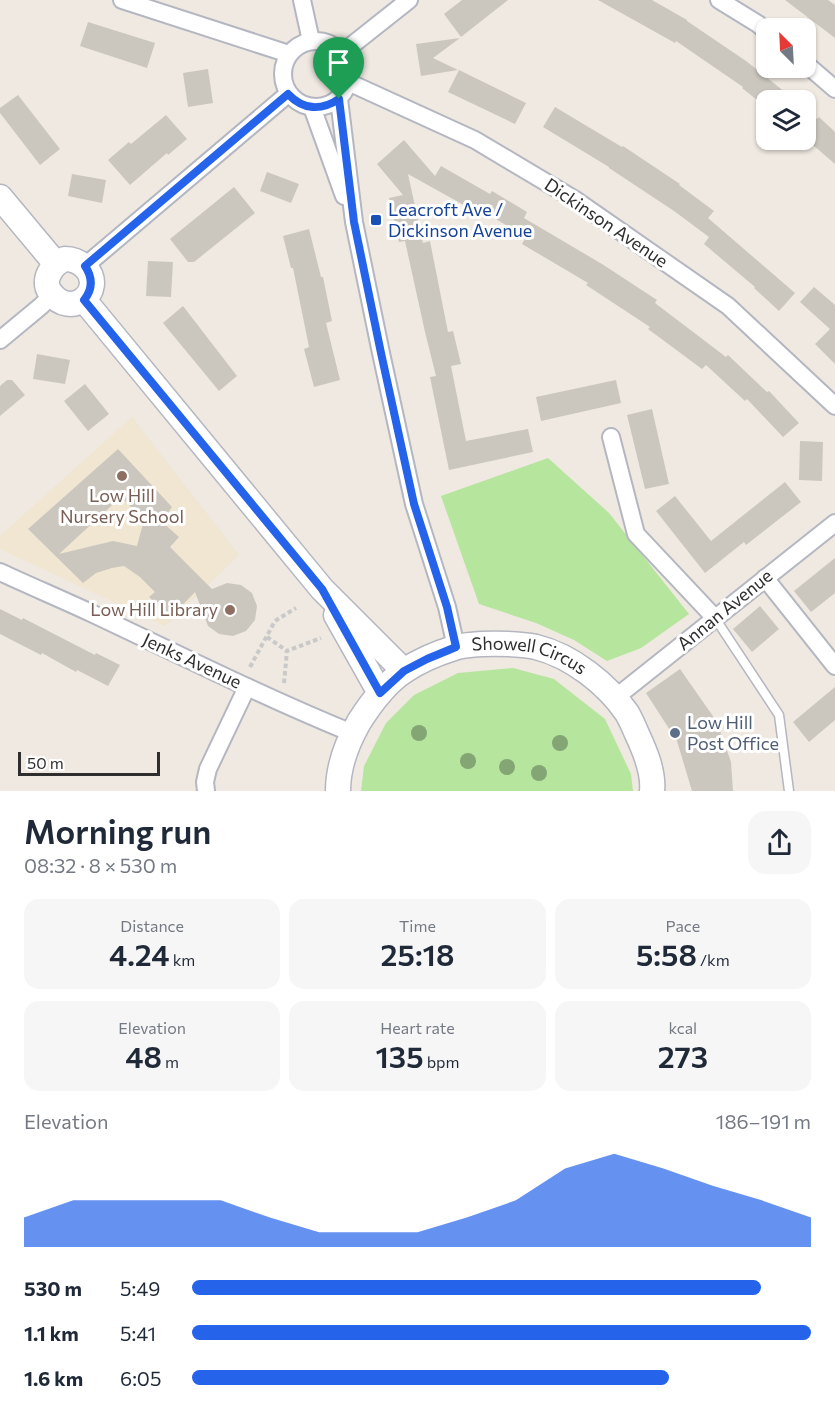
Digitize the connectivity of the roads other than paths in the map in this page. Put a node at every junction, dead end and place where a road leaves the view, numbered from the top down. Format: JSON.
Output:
{"nodes":[{"id":1,"x":122,"y":0,"type":"edge"},
{"id":2,"x":302,"y":0,"type":"edge"},
{"id":3,"x":409,"y":0,"type":"edge"},
{"id":4,"x":719,"y":0,"type":"edge"},
{"id":5,"x":756,"y":23,"type":"edge"},
{"id":6,"x":311,"y":41,"type":"junction"},
{"id":7,"x":342,"y":53,"type":"junction"},
{"id":8,"x":289,"y":54,"type":"junction"},
{"id":9,"x":816,"y":73,"type":"edge"},
{"id":10,"x":348,"y":82,"type":"junction"},
{"id":11,"x":835,"y":89,"type":"edge"},
{"id":12,"x":288,"y":94,"type":"junction"},
{"id":13,"x":339,"y":99,"type":"junction"},
{"id":14,"x":312,"y":107,"type":"junction"},
{"id":15,"x":0,"y":197,"type":"edge"},
{"id":16,"x":354,"y":222,"type":"junction"},
{"id":17,"x":56,"y":264,"type":"junction"},
{"id":18,"x":85,"y":266,"type":"junction"},
{"id":19,"x":52,"y":295,"type":"junction"},
{"id":20,"x":84,"y":300,"type":"junction"},
{"id":21,"x":0,"y":340,"type":"edge"},
{"id":22,"x":835,"y":406,"type":"edge"},
{"id":23,"x":611,"y":437,"type":"dead end"},
{"id":24,"x":835,"y":522,"type":"edge"},
{"id":25,"x":0,"y":572,"type":"edge"},
{"id":26,"x":765,"y":578,"type":"junction"},
{"id":27,"x":322,"y":589,"type":"junction"},
{"id":28,"x":715,"y":618,"type":"junction"},
{"id":29,"x":456,"y":647,"type":"junction"},
{"id":30,"x":835,"y":666,"type":"edge"},
{"id":31,"x":404,"y":671,"type":"junction"},
{"id":32,"x":247,"y":687,"type":"junction"},
{"id":33,"x":380,"y":693,"type":"junction"},
{"id":34,"x":615,"y":698,"type":"junction"},
{"id":35,"x":352,"y":733,"type":"junction"},
{"id":36,"x":206,"y":791,"type":"edge"},
{"id":37,"x":338,"y":791,"type":"edge"},
{"id":38,"x":652,"y":791,"type":"edge"},
{"id":39,"x":789,"y":791,"type":"edge"}],
"edges":[{"from":1,"to":8,"type":"street"},
{"from":2,"to":6,"type":"street"},
{"from":3,"to":7,"type":"street"},
{"from":4,"to":5,"type":"street"},
{"from":6,"to":7,"type":"street"},
{"from":6,"to":8,"type":"street"},
{"from":7,"to":10,"type":"street"},
{"from":8,"to":12,"type":"street"},
{"from":9,"to":11,"type":"street"},
{"from":10,"to":13,"type":"street"},
{"from":10,"to":22,"type":"street","name":"Dickinson Avenue"},
{"from":12,"to":14,"type":"street"},
{"from":12,"to":18,"type":"street"},
{"from":13,"to":14,"type":"street"},
{"from":13,"to":16,"type":"street"},
{"from":14,"to":16,"type":"street"},
{"from":15,"to":17,"type":"street"},
{"from":16,"to":29,"type":"street"},
{"from":17,"to":18,"type":"street"},
{"from":17,"to":19,"type":"street"},
{"from":18,"to":20,"type":"street"},
{"from":19,"to":20,"type":"street"},
{"from":19,"to":21,"type":"street"},
{"from":20,"to":27,"type":"street"},
{"from":23,"to":28,"type":"street"},
{"from":24,"to":26,"type":"street","name":"Annan Avenue"},
{"from":25,"to":32,"type":"street","name":"Jenks Avenue"},
{"from":26,"to":28,"type":"street","name":"Annan Avenue"},
{"from":26,"to":30,"type":"street"},
{"from":27,"to":31,"type":"street"},
{"from":27,"to":33,"type":"street"},
{"from":28,"to":34,"type":"street","name":"Annan Avenue"},
{"from":28,"to":39,"type":"lane"},
{"from":29,"to":31,"type":"street","name":"Showell Circus"},
{"from":29,"to":34,"type":"street","name":"Showell Circus"},
{"from":31,"to":33,"type":"street","name":"Showell Circus"},
{"from":32,"to":35,"type":"street","name":"Jenks Avenue"},
{"from":32,"to":36,"type":"street"},
{"from":33,"to":35,"type":"street","name":"Showell Circus"},
{"from":34,"to":38,"type":"street","name":"Showell Circus"},
{"from":35,"to":37,"type":"street","name":"Showell Circus"}]}
